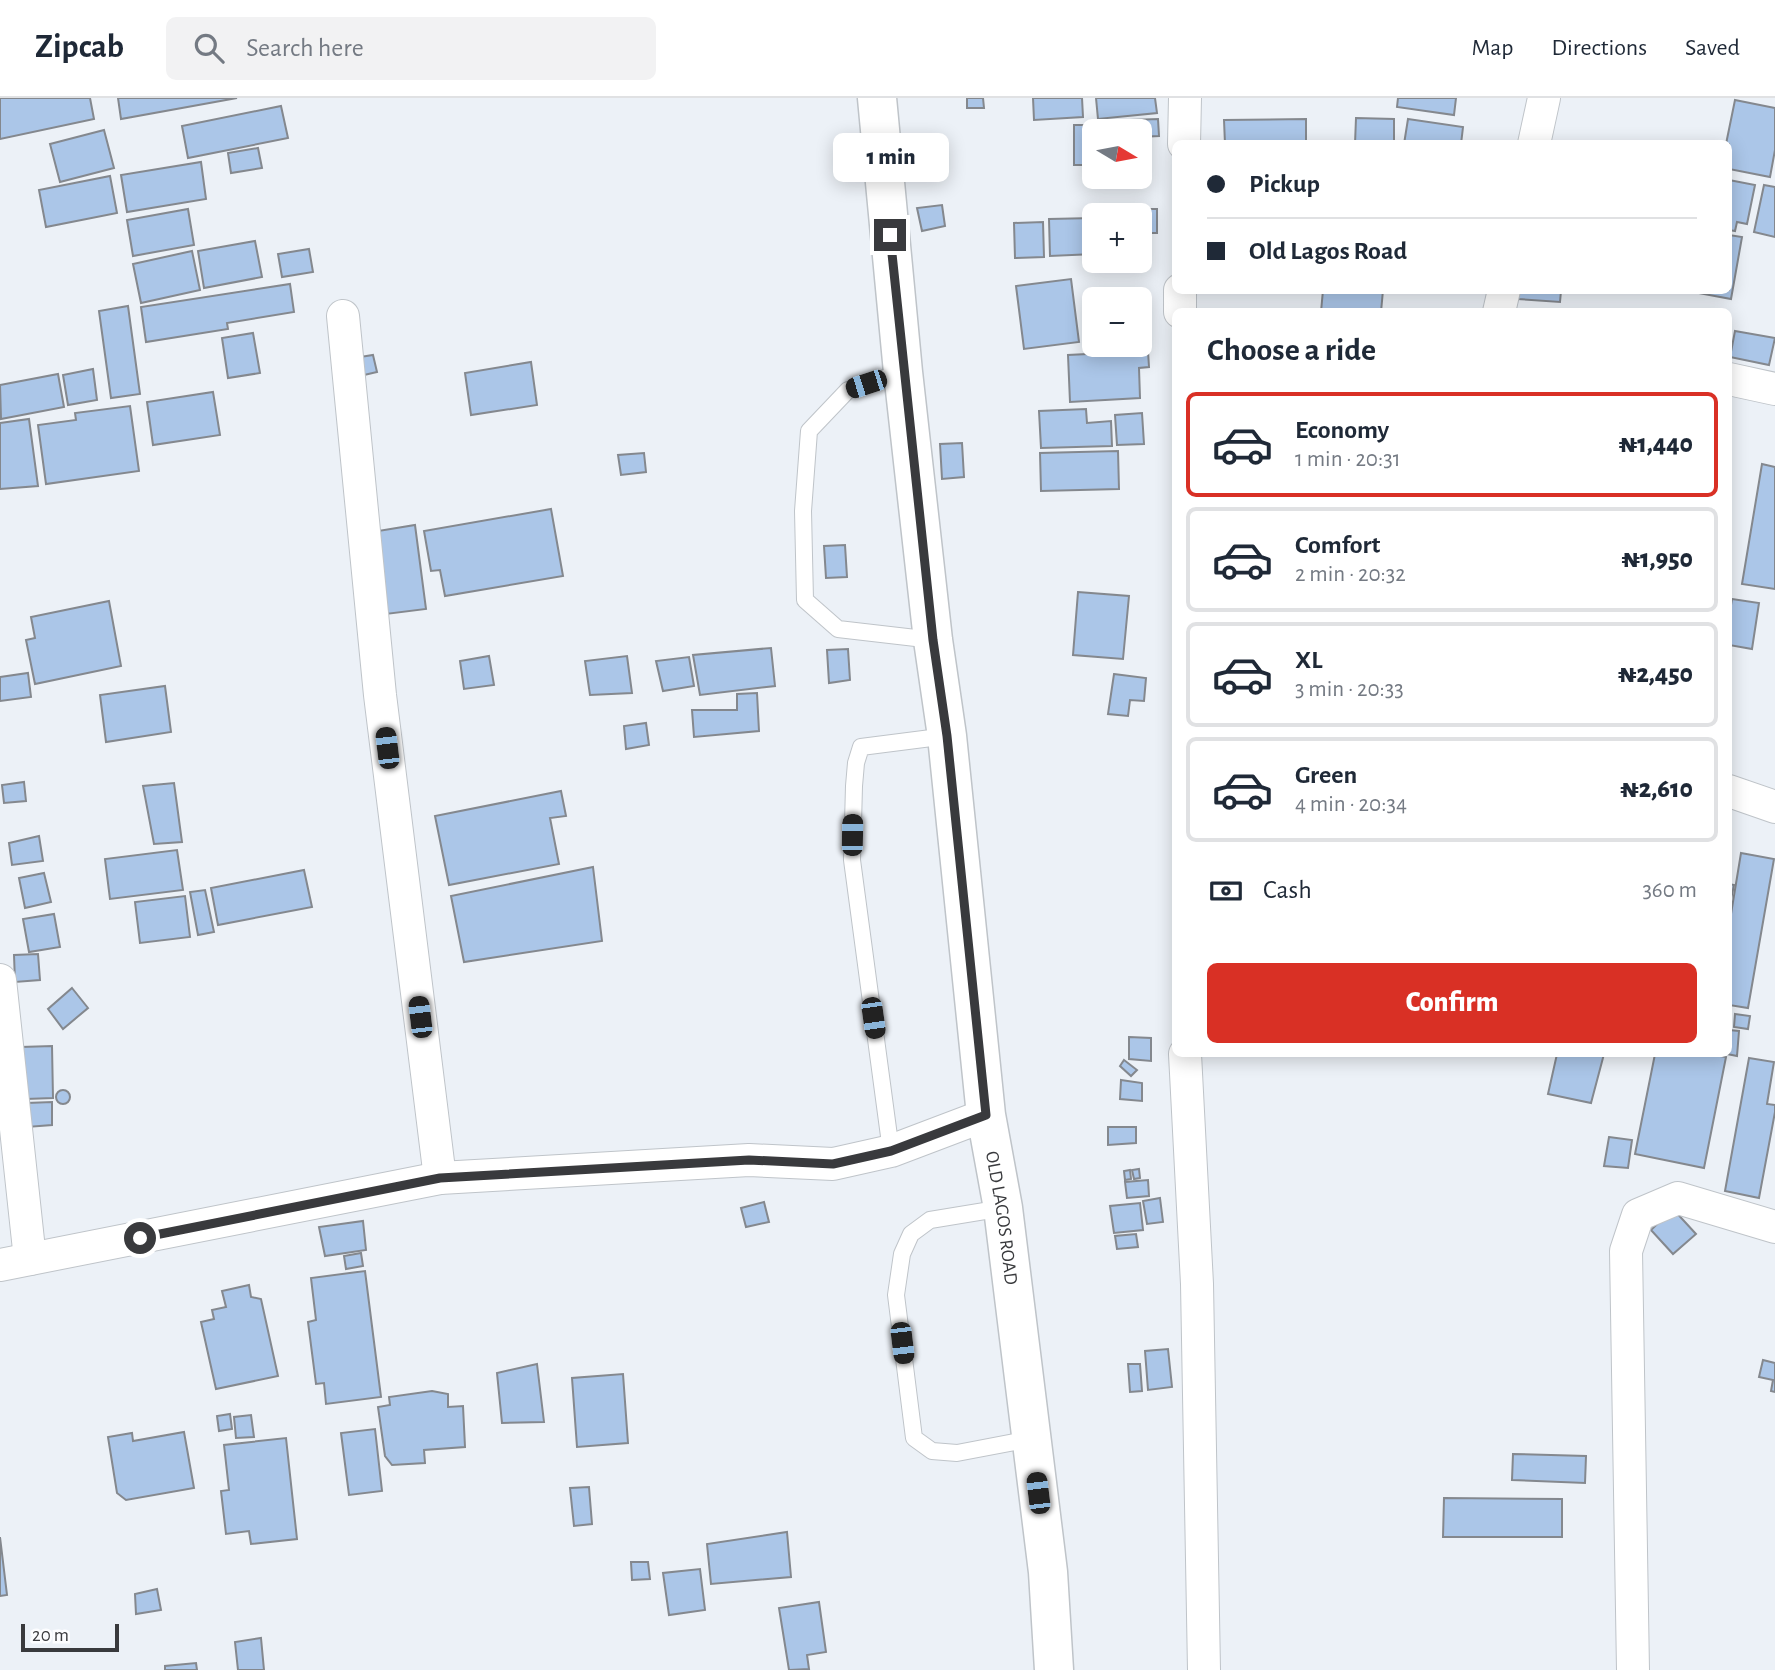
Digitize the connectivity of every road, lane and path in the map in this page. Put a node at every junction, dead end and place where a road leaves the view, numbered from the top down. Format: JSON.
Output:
{"nodes":[{"id":1,"x":877,"y":98,"type":"edge"},
{"id":2,"x":1185,"y":98,"type":"edge"},
{"id":3,"x":1544,"y":98,"type":"edge"},
{"id":4,"x":1184,"y":140,"type":"edge"},
{"id":5,"x":1535,"y":140,"type":"edge"},
{"id":6,"x":343,"y":316,"type":"dead end"},
{"id":7,"x":903,"y":372,"type":"junction"},
{"id":8,"x":1732,"y":380,"type":"edge"},
{"id":9,"x":1775,"y":389,"type":"edge"},
{"id":10,"x":933,"y":640,"type":"junction"},
{"id":11,"x":947,"y":736,"type":"junction"},
{"id":12,"x":1732,"y":792,"type":"edge"},
{"id":13,"x":1775,"y":807,"type":"edge"},
{"id":14,"x":0,"y":979,"type":"edge"},
{"id":15,"x":1185,"y":1057,"type":"edge"},
{"id":16,"x":986,"y":1115,"type":"junction"},
{"id":17,"x":891,"y":1151,"type":"junction"},
{"id":18,"x":440,"y":1178,"type":"junction"},
{"id":19,"x":1003,"y":1208,"type":"junction"},
{"id":20,"x":1775,"y":1227,"type":"edge"},
{"id":21,"x":15,"y":1262,"type":"edge"},
{"id":22,"x":1031,"y":1439,"type":"junction"},
{"id":23,"x":1054,"y":1670,"type":"edge"},
{"id":24,"x":1203,"y":1670,"type":"edge"},
{"id":25,"x":1633,"y":1670,"type":"edge"}],
"edges":[{"from":1,"to":7,"type":"main road","name":"OLD LAGOS ROAD"},
{"from":2,"to":4,"type":"street"},
{"from":3,"to":5,"type":"street"},
{"from":6,"to":18,"type":"street"},
{"from":7,"to":10,"type":"main road","name":"OLD LAGOS ROAD"},
{"from":7,"to":10,"type":"lane"},
{"from":8,"to":9,"type":"street"},
{"from":10,"to":11,"type":"main road","name":"OLD LAGOS ROAD"},
{"from":11,"to":16,"type":"main road","name":"OLD LAGOS ROAD"},
{"from":11,"to":17,"type":"lane"},
{"from":12,"to":13,"type":"street"},
{"from":14,"to":21,"type":"street"},
{"from":15,"to":24,"type":"street"},
{"from":16,"to":17,"type":"street"},
{"from":16,"to":19,"type":"main road","name":"OLD LAGOS ROAD"},
{"from":17,"to":18,"type":"street"},
{"from":18,"to":21,"type":"street"},
{"from":19,"to":22,"type":"main road","name":"OLD LAGOS ROAD"},
{"from":19,"to":22,"type":"lane"},
{"from":20,"to":25,"type":"street"},
{"from":22,"to":23,"type":"main road","name":"OLD LAGOS ROAD"}]}
